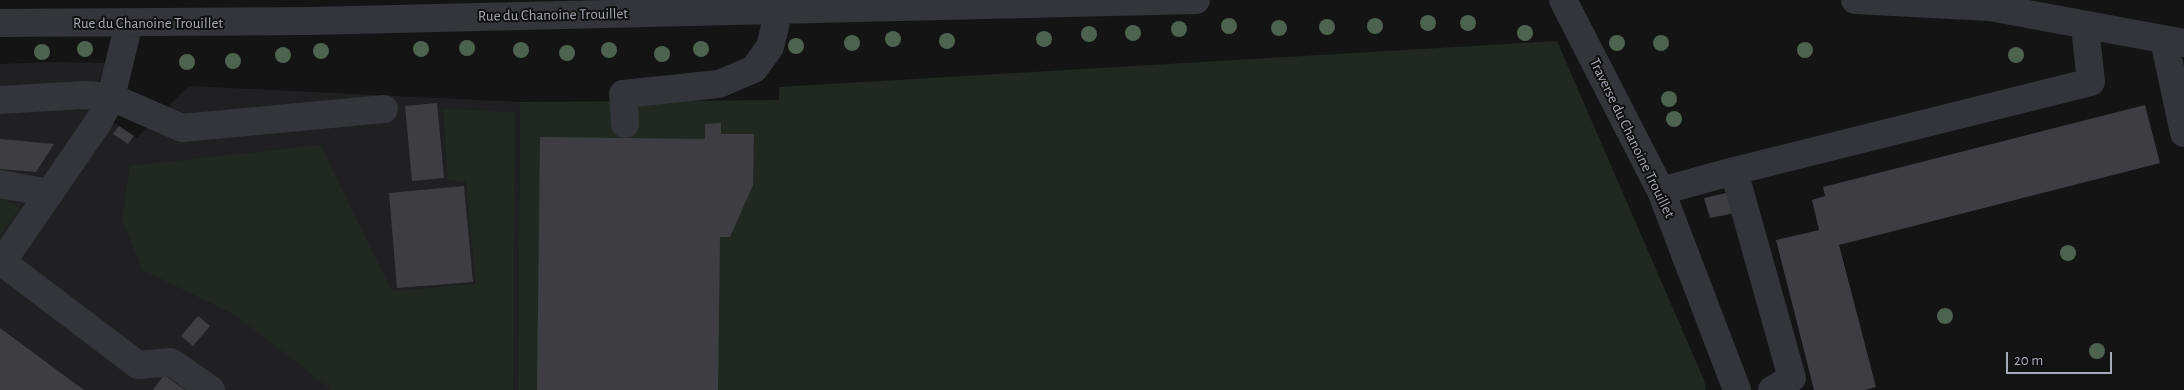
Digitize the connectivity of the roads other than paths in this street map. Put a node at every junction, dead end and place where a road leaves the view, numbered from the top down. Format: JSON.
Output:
{"nodes":[{"id":1,"x":1196,"y":0,"type":"edge"},
{"id":2,"x":1563,"y":0,"type":"edge"},
{"id":3,"x":1855,"y":0,"type":"edge"},
{"id":4,"x":1990,"y":4,"type":"edge"},
{"id":5,"x":780,"y":10,"type":"junction"},
{"id":6,"x":0,"y":23,"type":"edge"},
{"id":7,"x":129,"y":23,"type":"junction"},
{"id":8,"x":2085,"y":26,"type":"junction"},
{"id":9,"x":2174,"y":42,"type":"edge"},
{"id":10,"x":111,"y":97,"type":"junction"},
{"id":11,"x":0,"y":100,"type":"edge"},
{"id":12,"x":384,"y":109,"type":"dead end"},
{"id":13,"x":625,"y":124,"type":"dead end"},
{"id":14,"x":2184,"y":133,"type":"edge"},
{"id":15,"x":1734,"y":171,"type":"junction"},
{"id":16,"x":0,"y":184,"type":"edge"},
{"id":17,"x":1661,"y":191,"type":"junction"},
{"id":18,"x":50,"y":193,"type":"junction"},
{"id":19,"x":1,"y":262,"type":"edge"},
{"id":20,"x":211,"y":390,"type":"edge"},
{"id":21,"x":1737,"y":390,"type":"edge"},
{"id":22,"x":1772,"y":390,"type":"edge"}],
"edges":[{"from":1,"to":5,"type":"street","name":"Rue du Chanoine Trouillet"},
{"from":2,"to":17,"type":"street","name":"Traverse du Chanoine Trouillet"},
{"from":3,"to":4,"type":"street"},
{"from":4,"to":8,"type":"street"},
{"from":5,"to":7,"type":"street","name":"Rue du Chanoine Trouillet"},
{"from":5,"to":13,"type":"street"},
{"from":6,"to":7,"type":"street","name":"Rue du Chanoine Trouillet"},
{"from":7,"to":10,"type":"street"},
{"from":8,"to":9,"type":"street"},
{"from":8,"to":15,"type":"street"},
{"from":9,"to":14,"type":"street"},
{"from":10,"to":11,"type":"street"},
{"from":10,"to":12,"type":"street"},
{"from":10,"to":18,"type":"street"},
{"from":15,"to":17,"type":"street"},
{"from":15,"to":22,"type":"street"},
{"from":16,"to":18,"type":"street"},
{"from":17,"to":21,"type":"street","name":"Traverse du Chanoine Trouillet"},
{"from":18,"to":19,"type":"street"},
{"from":19,"to":20,"type":"street"}]}
